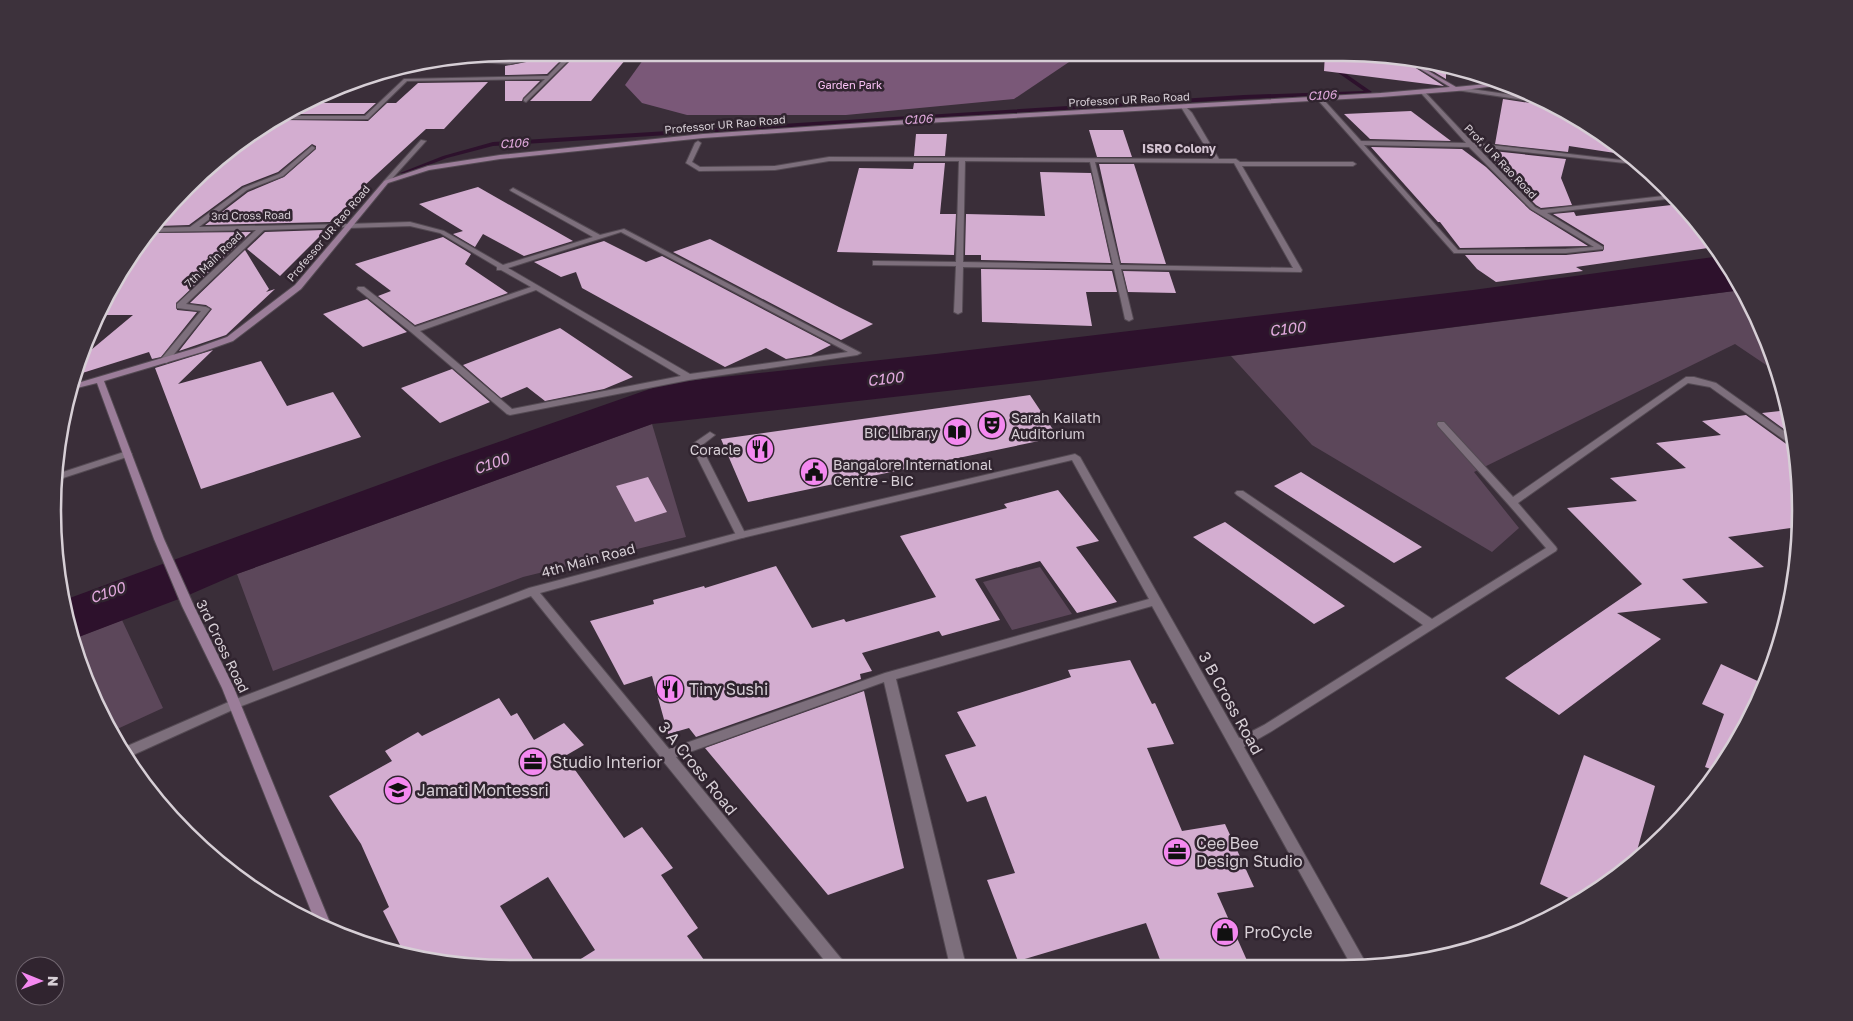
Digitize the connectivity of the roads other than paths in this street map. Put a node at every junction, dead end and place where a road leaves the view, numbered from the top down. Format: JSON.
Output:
{"nodes":[{"id":1,"x":519,"y":61,"type":"edge"},
{"id":2,"x":565,"y":61,"type":"edge"},
{"id":3,"x":483,"y":62,"type":"edge"},
{"id":4,"x":1421,"y":68,"type":"edge"},
{"id":5,"x":549,"y":77,"type":"junction"},
{"id":6,"x":1488,"y":85,"type":"edge"},
{"id":7,"x":1458,"y":89,"type":"junction"},
{"id":8,"x":1423,"y":92,"type":"junction"},
{"id":9,"x":1519,"y":98,"type":"edge"},
{"id":10,"x":1320,"y":99,"type":"junction"},
{"id":11,"x":526,"y":100,"type":"dead end"},
{"id":12,"x":1184,"y":107,"type":"junction"},
{"id":13,"x":292,"y":118,"type":"edge"},
{"id":14,"x":423,"y":141,"type":"dead end"},
{"id":15,"x":698,"y":143,"type":"dead end"},
{"id":16,"x":1359,"y":143,"type":"junction"},
{"id":17,"x":1471,"y":145,"type":"junction"},
{"id":18,"x":312,"y":148,"type":"dead end"},
{"id":19,"x":962,"y":159,"type":"junction"},
{"id":20,"x":1092,"y":160,"type":"junction"},
{"id":21,"x":1216,"y":161,"type":"junction"},
{"id":22,"x":1626,"y":162,"type":"edge"},
{"id":23,"x":1237,"y":164,"type":"junction"},
{"id":24,"x":1353,"y":164,"type":"dead end"},
{"id":25,"x":386,"y":182,"type":"junction"},
{"id":26,"x":513,"y":190,"type":"dead end"},
{"id":27,"x":1665,"y":198,"type":"edge"},
{"id":28,"x":1540,"y":212,"type":"junction"},
{"id":29,"x":348,"y":226,"type":"junction"},
{"id":30,"x":262,"y":228,"type":"junction"},
{"id":31,"x":192,"y":229,"type":"junction"},
{"id":32,"x":160,"y":230,"type":"edge"},
{"id":33,"x":597,"y":236,"type":"junction"},
{"id":34,"x":876,"y":263,"type":"dead end"},
{"id":35,"x":959,"y":264,"type":"junction"},
{"id":36,"x":1117,"y":267,"type":"junction"},
{"id":37,"x":500,"y":268,"type":"junction"},
{"id":38,"x":538,"y":287,"type":"junction"},
{"id":39,"x":361,"y":289,"type":"dead end"},
{"id":40,"x":958,"y":312,"type":"dead end"},
{"id":41,"x":1129,"y":319,"type":"dead end"},
{"id":42,"x":414,"y":330,"type":"junction"},
{"id":43,"x":164,"y":361,"type":"junction"},
{"id":44,"x":689,"y":377,"type":"junction"},
{"id":45,"x":100,"y":380,"type":"junction"},
{"id":46,"x":79,"y":385,"type":"edge"},
{"id":47,"x":1441,"y":424,"type":"dead end"},
{"id":48,"x":710,"y":435,"type":"dead end"},
{"id":49,"x":1785,"y":437,"type":"edge"},
{"id":50,"x":127,"y":454,"type":"junction"},
{"id":51,"x":1075,"y":457,"type":"joint"},
{"id":52,"x":63,"y":475,"type":"edge"},
{"id":53,"x":1240,"y":493,"type":"dead end"},
{"id":54,"x":1512,"y":502,"type":"junction"},
{"id":55,"x":741,"y":535,"type":"junction"},
{"id":56,"x":533,"y":590,"type":"junction"},
{"id":57,"x":1155,"y":601,"type":"junction"},
{"id":58,"x":1432,"y":625,"type":"junction"},
{"id":59,"x":889,"y":676,"type":"junction"},
{"id":60,"x":235,"y":704,"type":"junction"},
{"id":61,"x":1236,"y":745,"type":"junction"},
{"id":62,"x":131,"y":750,"type":"edge"},
{"id":63,"x":665,"y":756,"type":"junction"},
{"id":64,"x":321,"y":917,"type":"edge"},
{"id":65,"x":833,"y":960,"type":"edge"},
{"id":66,"x":957,"y":960,"type":"edge"},
{"id":67,"x":1356,"y":960,"type":"edge"}],
"edges":[{"from":1,"to":3,"type":"street"},
{"from":2,"to":5,"type":"street"},
{"from":4,"to":7,"type":"street"},
{"from":5,"to":11,"type":"street"},
{"from":5,"to":13,"type":"street"},
{"from":6,"to":7,"type":"street","name":"Professor UR Rao Road"},
{"from":7,"to":8,"type":"street","name":"Professor UR Rao Road"},
{"from":7,"to":9,"type":"street"},
{"from":8,"to":10,"type":"street","name":"Professor UR Rao Road"},
{"from":8,"to":17,"type":"street","name":"Prof. U R Rao Road"},
{"from":10,"to":12,"type":"street","name":"Professor UR Rao Road"},
{"from":10,"to":16,"type":"street"},
{"from":12,"to":21,"type":"street"},
{"from":12,"to":25,"type":"street","name":"Professor UR Rao Road"},
{"from":14,"to":25,"type":"street"},
{"from":15,"to":19,"type":"street"},
{"from":16,"to":17,"type":"street"},
{"from":16,"to":28,"type":"street","name":"Prof. U R Rao Road"},
{"from":17,"to":22,"type":"street"},
{"from":17,"to":28,"type":"street","name":"Prof. U R Rao Road"},
{"from":18,"to":31,"type":"street"},
{"from":19,"to":20,"type":"street"},
{"from":19,"to":35,"type":"street"},
{"from":20,"to":21,"type":"street"},
{"from":20,"to":36,"type":"street"},
{"from":21,"to":23,"type":"street"},
{"from":23,"to":24,"type":"street"},
{"from":23,"to":36,"type":"street"},
{"from":25,"to":29,"type":"street","name":"Professor UR Rao Road"},
{"from":26,"to":33,"type":"street"},
{"from":27,"to":28,"type":"street"},
{"from":29,"to":30,"type":"street","name":"3rd Cross Road"},
{"from":29,"to":37,"type":"street","name":"3rd Cross Road"},
{"from":29,"to":43,"type":"street","name":"Professor UR Rao Road"},
{"from":30,"to":31,"type":"street","name":"3rd Cross Road"},
{"from":30,"to":43,"type":"street","name":"7th Main Road"},
{"from":31,"to":32,"type":"street","name":"3rd Cross Road"},
{"from":33,"to":37,"type":"street"},
{"from":33,"to":44,"type":"street"},
{"from":34,"to":35,"type":"street"},
{"from":35,"to":36,"type":"street"},
{"from":35,"to":40,"type":"street"},
{"from":36,"to":41,"type":"street"},
{"from":37,"to":38,"type":"street","name":"3rd Cross Road"},
{"from":38,"to":42,"type":"street"},
{"from":38,"to":44,"type":"street","name":"3rd Cross Road"},
{"from":39,"to":42,"type":"street"},
{"from":42,"to":44,"type":"street"},
{"from":43,"to":45,"type":"street","name":"Professor UR Rao Road"},
{"from":45,"to":46,"type":"street","name":"Professor UR Rao Road"},
{"from":45,"to":50,"type":"street","name":"3rd Cross Road"},
{"from":47,"to":54,"type":"street"},
{"from":48,"to":55,"type":"street"},
{"from":49,"to":54,"type":"street"},
{"from":50,"to":52,"type":"street"},
{"from":50,"to":60,"type":"street","name":"3rd Cross Road"},
{"from":51,"to":55,"type":"street","name":"4th Main Road"},
{"from":51,"to":57,"type":"street","name":"3 B Cross Road"},
{"from":53,"to":58,"type":"street"},
{"from":54,"to":58,"type":"street"},
{"from":55,"to":56,"type":"street","name":"4th Main Road"},
{"from":56,"to":60,"type":"street","name":"4th Main Road"},
{"from":56,"to":63,"type":"street","name":"3 A Cross Road"},
{"from":57,"to":59,"type":"street"},
{"from":57,"to":61,"type":"street","name":"3 B Cross Road"},
{"from":58,"to":61,"type":"street"},
{"from":59,"to":63,"type":"street"},
{"from":59,"to":66,"type":"street"},
{"from":60,"to":62,"type":"street","name":"4th Main Road"},
{"from":60,"to":64,"type":"street","name":"3rd Cross Road"},
{"from":61,"to":67,"type":"street","name":"3 B Cross Road"},
{"from":63,"to":65,"type":"street","name":"3 A Cross Road"}]}
